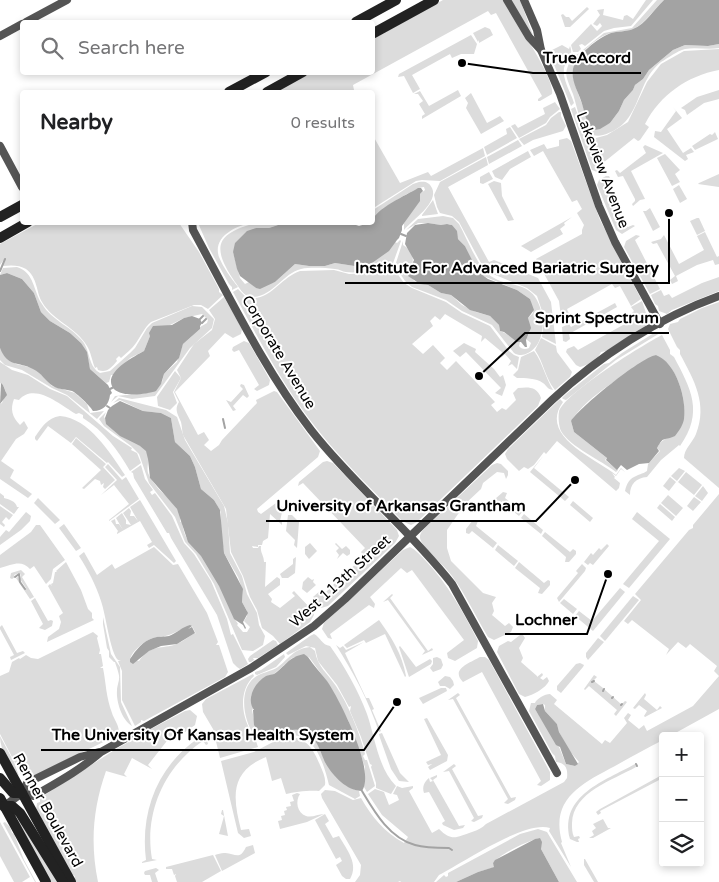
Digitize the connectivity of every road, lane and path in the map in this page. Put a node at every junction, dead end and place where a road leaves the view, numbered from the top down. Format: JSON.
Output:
{"nodes":[{"id":1,"x":67,"y":0,"type":"edge"},
{"id":2,"x":396,"y":0,"type":"edge"},
{"id":3,"x":434,"y":0,"type":"edge"},
{"id":4,"x":507,"y":0,"type":"edge"},
{"id":5,"x":524,"y":0,"type":"edge"},
{"id":6,"x":30,"y":20,"type":"edge"},
{"id":7,"x":360,"y":20,"type":"edge"},
{"id":8,"x":20,"y":25,"type":"edge"},
{"id":9,"x":375,"y":32,"type":"edge"},
{"id":10,"x":0,"y":36,"type":"edge"},
{"id":11,"x":541,"y":50,"type":"junction"},
{"id":12,"x":260,"y":75,"type":"edge"},
{"id":13,"x":298,"y":75,"type":"edge"},
{"id":14,"x":233,"y":90,"type":"edge"},
{"id":15,"x":271,"y":90,"type":"edge"},
{"id":16,"x":0,"y":146,"type":"edge"},
{"id":17,"x":20,"y":182,"type":"edge"},
{"id":18,"x":20,"y":205,"type":"edge"},
{"id":19,"x":0,"y":217,"type":"edge"},
{"id":20,"x":23,"y":225,"type":"edge"},
{"id":21,"x":192,"y":226,"type":"edge"},
{"id":22,"x":0,"y":238,"type":"edge"},
{"id":23,"x":719,"y":296,"type":"edge"},
{"id":24,"x":660,"y":324,"type":"junction"},
{"id":25,"x":410,"y":536,"type":"junction"},
{"id":26,"x":101,"y":752,"type":"junction"},
{"id":27,"x":0,"y":753,"type":"edge"},
{"id":28,"x":557,"y":773,"type":"dead end"},
{"id":29,"x":0,"y":778,"type":"edge"},
{"id":30,"x":22,"y":793,"type":"junction"},
{"id":31,"x":1,"y":804,"type":"edge"},
{"id":32,"x":46,"y":882,"type":"edge"},
{"id":33,"x":63,"y":882,"type":"edge"},
{"id":34,"x":70,"y":882,"type":"edge"}],
"edges":[{"from":1,"to":6,"type":"street"},
{"from":2,"to":7,"type":"main road"},
{"from":3,"to":9,"type":"main road"},
{"from":4,"to":11,"type":"street","name":"Lakeview Avenue"},
{"from":5,"to":11,"type":"street","name":"Lakeview Avenue"},
{"from":8,"to":10,"type":"street"},
{"from":11,"to":24,"type":"street","name":"Lakeview Avenue"},
{"from":12,"to":14,"type":"main road"},
{"from":13,"to":15,"type":"main road"},
{"from":16,"to":17,"type":"street"},
{"from":18,"to":19,"type":"main road"},
{"from":20,"to":22,"type":"main road"},
{"from":21,"to":25,"type":"street","name":"Corporate Avenue"},
{"from":23,"to":24,"type":"street","name":"West 113th Street"},
{"from":24,"to":25,"type":"street","name":"West 113th Street"},
{"from":25,"to":26,"type":"street","name":"West 113th Street"},
{"from":25,"to":28,"type":"street","name":"Corporate Avenue"},
{"from":26,"to":30,"type":"street","name":"West 113th Street"},
{"from":26,"to":30,"type":"street","name":"West 113th Street"},
{"from":27,"to":30,"type":"main road","name":"Renner Boulevard"},
{"from":29,"to":30,"type":"main road"},
{"from":30,"to":31,"type":"street","name":"West 113th Street"},
{"from":30,"to":34,"type":"main road","name":"Renner Boulevard"},
{"from":31,"to":32,"type":"main road"},
{"from":31,"to":33,"type":"main road"}]}
